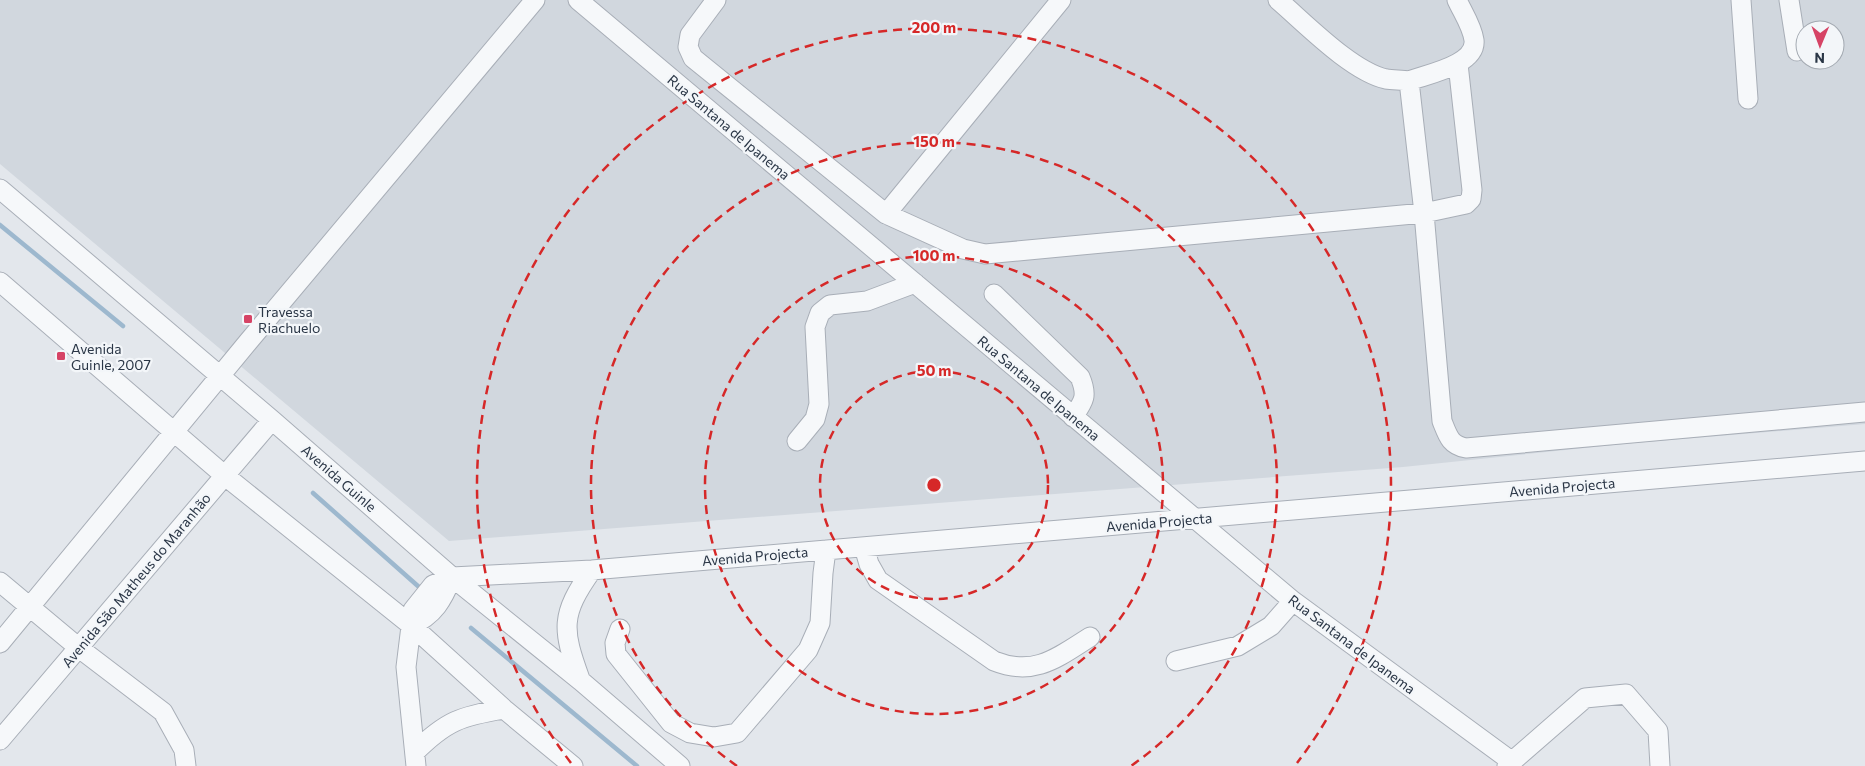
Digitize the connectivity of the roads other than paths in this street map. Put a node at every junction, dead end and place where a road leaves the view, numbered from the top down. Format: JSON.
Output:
{"nodes":[{"id":1,"x":535,"y":0,"type":"edge"},
{"id":2,"x":578,"y":0,"type":"edge"},
{"id":3,"x":716,"y":0,"type":"edge"},
{"id":4,"x":1061,"y":0,"type":"edge"},
{"id":5,"x":1278,"y":0,"type":"edge"},
{"id":6,"x":1457,"y":0,"type":"edge"},
{"id":7,"x":1741,"y":0,"type":"edge"},
{"id":8,"x":1789,"y":0,"type":"edge"},
{"id":9,"x":1795,"y":38,"type":"edge"},
{"id":10,"x":1458,"y":64,"type":"junction"},
{"id":11,"x":1409,"y":81,"type":"junction"},
{"id":12,"x":1748,"y":99,"type":"dead end"},
{"id":13,"x":0,"y":189,"type":"edge"},
{"id":14,"x":1424,"y":213,"type":"junction"},
{"id":15,"x":886,"y":214,"type":"junction"},
{"id":16,"x":0,"y":282,"type":"edge"},
{"id":17,"x":915,"y":283,"type":"junction"},
{"id":18,"x":994,"y":294,"type":"dead end"},
{"id":19,"x":220,"y":376,"type":"junction"},
{"id":20,"x":1865,"y":412,"type":"edge"},
{"id":21,"x":1073,"y":416,"type":"junction"},
{"id":22,"x":272,"y":420,"type":"junction"},
{"id":23,"x":173,"y":432,"type":"junction"},
{"id":24,"x":797,"y":441,"type":"dead end"},
{"id":25,"x":1865,"y":461,"type":"edge"},
{"id":26,"x":224,"y":475,"type":"junction"},
{"id":27,"x":1195,"y":519,"type":"junction"},
{"id":28,"x":864,"y":547,"type":"junction"},
{"id":29,"x":826,"y":550,"type":"junction"},
{"id":30,"x":592,"y":570,"type":"junction"},
{"id":31,"x":452,"y":577,"type":"junction"},
{"id":32,"x":0,"y":582,"type":"edge"},
{"id":33,"x":1293,"y":601,"type":"junction"},
{"id":34,"x":30,"y":607,"type":"junction"},
{"id":35,"x":411,"y":625,"type":"junction"},
{"id":36,"x":620,"y":629,"type":"dead end"},
{"id":37,"x":1090,"y":637,"type":"dead end"},
{"id":38,"x":0,"y":643,"type":"edge"},
{"id":39,"x":79,"y":648,"type":"junction"},
{"id":40,"x":1176,"y":661,"type":"dead end"},
{"id":41,"x":581,"y":680,"type":"junction"},
{"id":42,"x":504,"y":709,"type":"junction"},
{"id":43,"x":0,"y":740,"type":"edge"},
{"id":44,"x":415,"y":759,"type":"edge"},
{"id":45,"x":1509,"y":764,"type":"edge"},
{"id":46,"x":186,"y":766,"type":"edge"},
{"id":47,"x":573,"y":766,"type":"edge"},
{"id":48,"x":680,"y":766,"type":"edge"},
{"id":49,"x":1660,"y":766,"type":"edge"}],
"edges":[{"from":1,"to":19,"type":"street"},
{"from":2,"to":17,"type":"street","name":"Rua Santana de Ipanema"},
{"from":3,"to":15,"type":"street"},
{"from":4,"to":15,"type":"street"},
{"from":5,"to":11,"type":"street"},
{"from":6,"to":10,"type":"street"},
{"from":7,"to":12,"type":"street"},
{"from":8,"to":9,"type":"street"},
{"from":10,"to":11,"type":"street"},
{"from":10,"to":14,"type":"street"},
{"from":11,"to":14,"type":"street"},
{"from":13,"to":19,"type":"street","name":"Avenida Guinle"},
{"from":14,"to":15,"type":"street"},
{"from":14,"to":20,"type":"street"},
{"from":16,"to":23,"type":"street"},
{"from":17,"to":21,"type":"street","name":"Rua Santana de Ipanema"},
{"from":17,"to":24,"type":"street"},
{"from":18,"to":21,"type":"street"},
{"from":19,"to":22,"type":"street","name":"Avenida Guinle"},
{"from":19,"to":23,"type":"street"},
{"from":21,"to":27,"type":"street","name":"Rua Santana de Ipanema"},
{"from":22,"to":26,"type":"street","name":"Avenida São Matheus do Maranhão"},
{"from":22,"to":31,"type":"street","name":"Avenida Guinle"},
{"from":23,"to":26,"type":"street"},
{"from":23,"to":34,"type":"street"},
{"from":25,"to":27,"type":"street","name":"Avenida Projecta"},
{"from":26,"to":35,"type":"street"},
{"from":26,"to":39,"type":"street","name":"Avenida São Matheus do Maranhão"},
{"from":27,"to":28,"type":"street","name":"Avenida Projecta"},
{"from":27,"to":33,"type":"street","name":"Rua Santana de Ipanema"},
{"from":28,"to":29,"type":"street","name":"Avenida Projecta"},
{"from":28,"to":37,"type":"street"},
{"from":29,"to":30,"type":"street","name":"Avenida Projecta"},
{"from":29,"to":36,"type":"street"},
{"from":30,"to":31,"type":"street","name":"Avenida Projecta"},
{"from":30,"to":41,"type":"street"},
{"from":31,"to":35,"type":"street"},
{"from":31,"to":41,"type":"street","name":"Avenida Guinle"},
{"from":32,"to":34,"type":"street"},
{"from":33,"to":40,"type":"street"},
{"from":33,"to":45,"type":"street","name":"Rua Santana de Ipanema"},
{"from":34,"to":38,"type":"street"},
{"from":34,"to":39,"type":"street"},
{"from":35,"to":42,"type":"street"},
{"from":35,"to":44,"type":"street"},
{"from":39,"to":43,"type":"street","name":"Avenida São Matheus do Maranhão"},
{"from":39,"to":46,"type":"street"},
{"from":41,"to":48,"type":"street","name":"Avenida Guinle"},
{"from":42,"to":44,"type":"street"},
{"from":42,"to":47,"type":"street"},
{"from":45,"to":49,"type":"street"}]}
